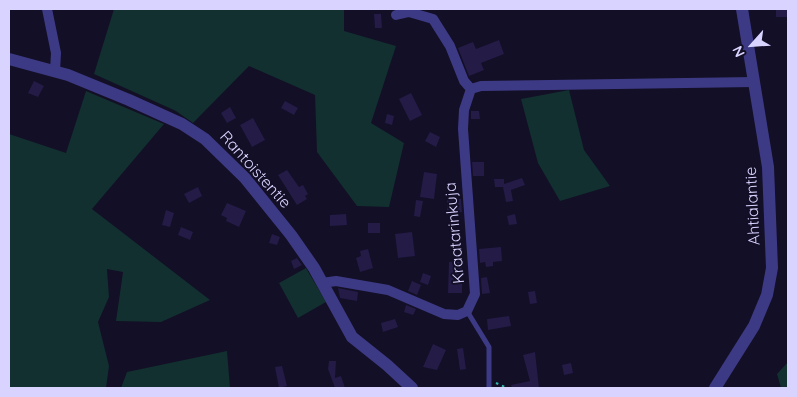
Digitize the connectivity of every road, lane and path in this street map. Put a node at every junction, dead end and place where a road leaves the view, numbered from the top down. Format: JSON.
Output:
{"nodes":[{"id":1,"x":47,"y":9,"type":"edge"},
{"id":2,"x":742,"y":9,"type":"edge"},
{"id":3,"x":396,"y":15,"type":"dead end"},
{"id":4,"x":9,"y":59,"type":"edge"},
{"id":5,"x":55,"y":71,"type":"junction"},
{"id":6,"x":754,"y":82,"type":"junction"},
{"id":7,"x":471,"y":89,"type":"junction"},
{"id":8,"x":322,"y":283,"type":"junction"},
{"id":9,"x":467,"y":311,"type":"junction"},
{"id":10,"x":490,"y":380,"type":"junction"},
{"id":11,"x":412,"y":388,"type":"edge"},
{"id":12,"x":489,"y":388,"type":"edge"},
{"id":13,"x":507,"y":388,"type":"edge"},
{"id":14,"x":715,"y":388,"type":"edge"}],
"edges":[{"from":1,"to":5,"type":"street"},
{"from":2,"to":6,"type":"street","name":"Ahtialantie"},
{"from":3,"to":7,"type":"street"},
{"from":4,"to":5,"type":"street","name":"Rantoistentie"},
{"from":5,"to":8,"type":"street","name":"Rantoistentie"},
{"from":6,"to":7,"type":"street"},
{"from":6,"to":14,"type":"street","name":"Ahtialantie"},
{"from":7,"to":9,"type":"street","name":"Kraatarinkuja"},
{"from":8,"to":9,"type":"street"},
{"from":8,"to":11,"type":"street","name":"Rantoistentie"},
{"from":9,"to":10,"type":"lane"},
{"from":10,"to":12,"type":"lane"},
{"from":10,"to":13,"type":"path"}]}
